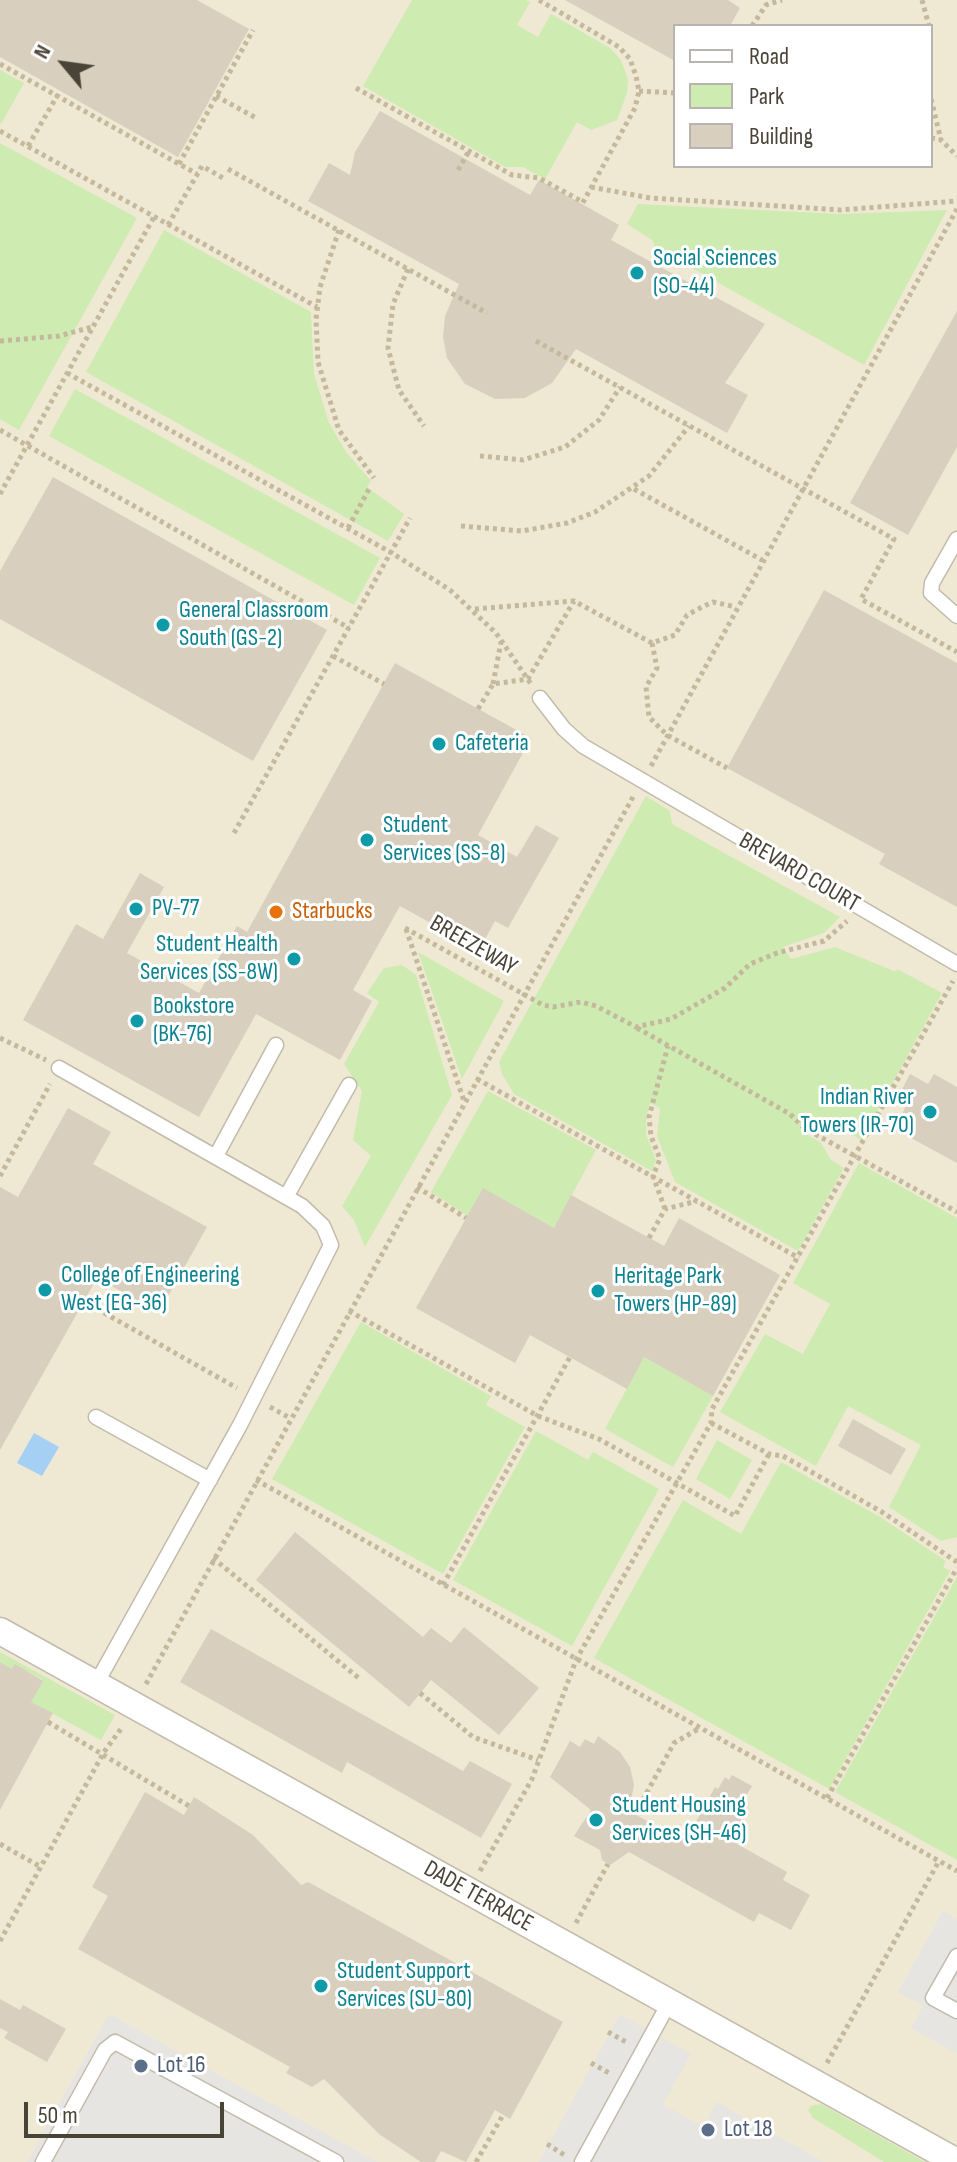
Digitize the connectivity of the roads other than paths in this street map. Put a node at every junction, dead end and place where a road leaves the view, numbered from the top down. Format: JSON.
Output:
{"nodes":[{"id":1,"x":957,"y":539,"type":"edge"},
{"id":2,"x":957,"y":616,"type":"edge"},
{"id":3,"x":540,"y":698,"type":"road end"},
{"id":4,"x":957,"y":964,"type":"edge"},
{"id":5,"x":276,"y":1045,"type":"dead end"},
{"id":6,"x":59,"y":1068,"type":"road end"},
{"id":7,"x":349,"y":1085,"type":"dead end"},
{"id":8,"x":216,"y":1156,"type":"junction"},
{"id":9,"x":286,"y":1197,"type":"junction"},
{"id":10,"x":96,"y":1417,"type":"dead end"},
{"id":11,"x":210,"y":1480,"type":"junction"},
{"id":12,"x":0,"y":1631,"type":"edge"},
{"id":13,"x":96,"y":1684,"type":"junction"},
{"id":14,"x":957,"y":1956,"type":"edge"},
{"id":15,"x":669,"y":2003,"type":"junction"},
{"id":16,"x":957,"y":2011,"type":"edge"},
{"id":17,"x":574,"y":2159,"type":"edge"},
{"id":18,"x":43,"y":2162,"type":"edge"},
{"id":19,"x":336,"y":2162,"type":"edge"},
{"id":20,"x":957,"y":2162,"type":"edge"}],
"edges":[{"from":1,"to":2,"type":"lane"},
{"from":3,"to":4,"type":"lane","name":"BREVARD COURT"},
{"from":5,"to":8,"type":"lane"},
{"from":6,"to":8,"type":"lane"},
{"from":7,"to":9,"type":"lane"},
{"from":8,"to":9,"type":"lane"},
{"from":9,"to":11,"type":"lane"},
{"from":10,"to":11,"type":"lane"},
{"from":11,"to":13,"type":"lane"},
{"from":12,"to":13,"type":"street","name":"DADE TERRACE"},
{"from":13,"to":15,"type":"street","name":"DADE TERRACE"},
{"from":14,"to":16,"type":"lane"},
{"from":15,"to":17,"type":"lane"},
{"from":15,"to":20,"type":"street","name":"DADE TERRACE"},
{"from":18,"to":19,"type":"lane"}]}
